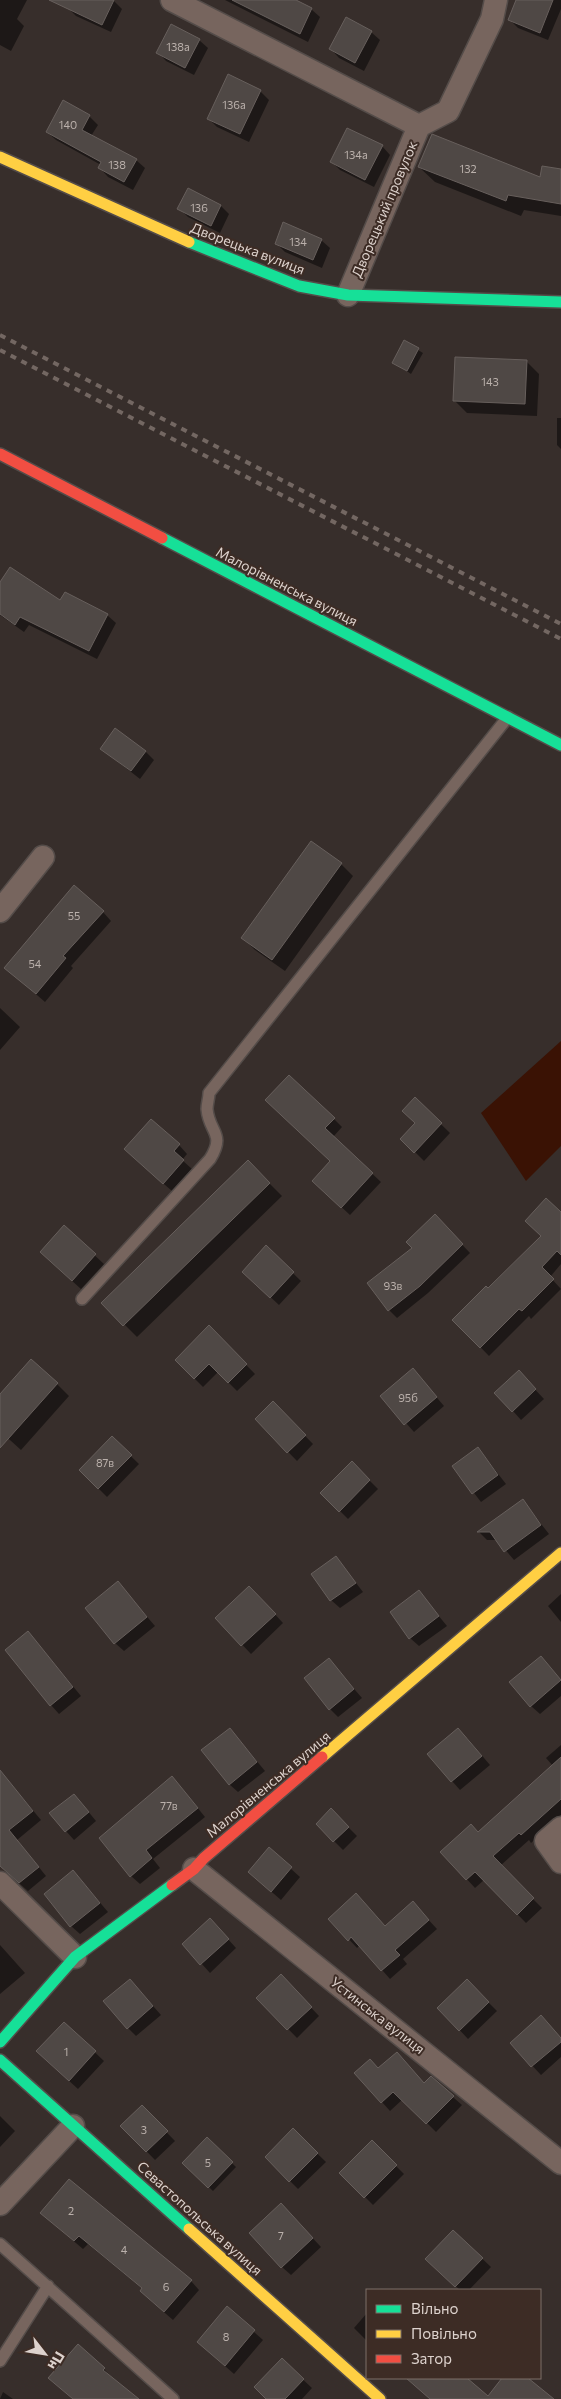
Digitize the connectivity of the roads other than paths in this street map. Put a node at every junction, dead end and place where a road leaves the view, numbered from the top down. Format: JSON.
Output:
{"nodes":[{"id":1,"x":172,"y":0,"type":"edge"},
{"id":2,"x":496,"y":0,"type":"edge"},
{"id":3,"x":419,"y":126,"type":"junction"},
{"id":4,"x":0,"y":157,"type":"edge"},
{"id":5,"x":348,"y":295,"type":"junction"},
{"id":6,"x":561,"y":302,"type":"edge"},
{"id":7,"x":0,"y":454,"type":"edge"},
{"id":8,"x":508,"y":717,"type":"junction"},
{"id":9,"x":561,"y":745,"type":"edge"},
{"id":10,"x":43,"y":857,"type":"dead end"},
{"id":11,"x":0,"y":911,"type":"edge"},
{"id":12,"x":82,"y":1299,"type":"dead end"},
{"id":13,"x":561,"y":1553,"type":"edge"},
{"id":14,"x":561,"y":1828,"type":"edge"},
{"id":15,"x":561,"y":1862,"type":"edge"},
{"id":16,"x":194,"y":1869,"type":"junction"},
{"id":17,"x":0,"y":1883,"type":"edge"},
{"id":18,"x":75,"y":1957,"type":"junction"},
{"id":19,"x":0,"y":2042,"type":"edge"},
{"id":20,"x":0,"y":2060,"type":"edge"},
{"id":21,"x":73,"y":2126,"type":"junction"},
{"id":22,"x":561,"y":2163,"type":"edge"},
{"id":23,"x":0,"y":2204,"type":"edge"},
{"id":24,"x":0,"y":2244,"type":"edge"},
{"id":25,"x":48,"y":2286,"type":"junction"},
{"id":26,"x":0,"y":2361,"type":"edge"},
{"id":27,"x":172,"y":2399,"type":"edge"},
{"id":28,"x":380,"y":2399,"type":"edge"}],
"edges":[{"from":1,"to":3,"type":"street"},
{"from":2,"to":3,"type":"street","name":"Дворецький провулок"},
{"from":3,"to":5,"type":"street","name":"Дворецький провулок"},
{"from":4,"to":5,"type":"street","name":"Дворецька вулиця"},
{"from":5,"to":6,"type":"street","name":"Дворецька вулиця"},
{"from":7,"to":8,"type":"street","name":"Малорівненська вулиця"},
{"from":8,"to":9,"type":"street","name":"Малорівненська вулиця"},
{"from":8,"to":12,"type":"lane"},
{"from":10,"to":11,"type":"street"},
{"from":13,"to":16,"type":"street","name":"Малорівненська вулиця"},
{"from":14,"to":15,"type":"street"},
{"from":16,"to":18,"type":"street","name":"Малорівненська вулиця"},
{"from":16,"to":22,"type":"street","name":"Устинська вулиця"},
{"from":17,"to":18,"type":"street"},
{"from":18,"to":19,"type":"street","name":"Малорівненська вулиця"},
{"from":20,"to":21,"type":"street","name":"Севастопольська вулиця"},
{"from":21,"to":23,"type":"street"},
{"from":21,"to":28,"type":"street","name":"Севастопольська вулиця"},
{"from":24,"to":25,"type":"lane"},
{"from":25,"to":26,"type":"lane"},
{"from":25,"to":27,"type":"lane"}]}
